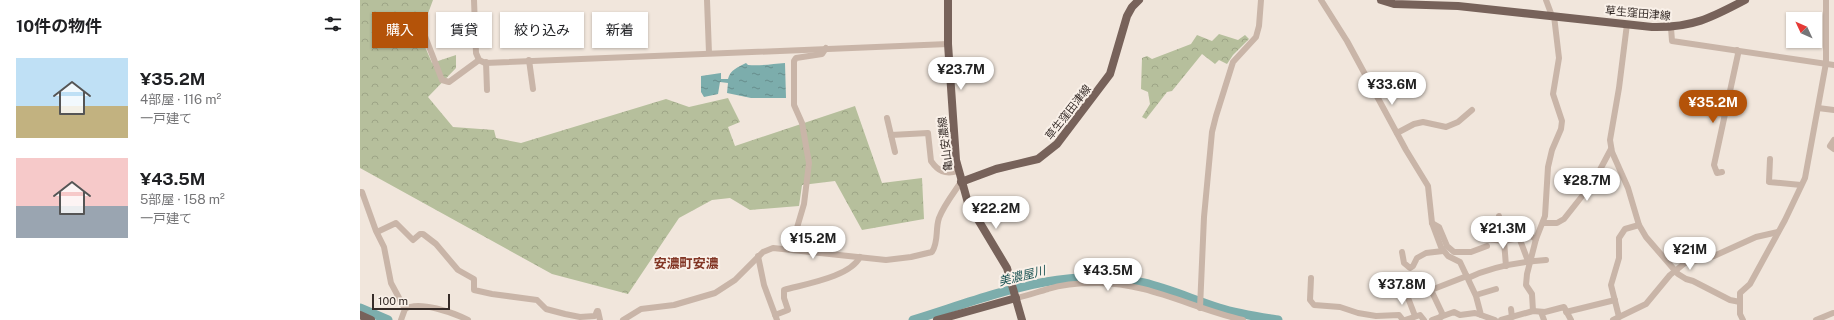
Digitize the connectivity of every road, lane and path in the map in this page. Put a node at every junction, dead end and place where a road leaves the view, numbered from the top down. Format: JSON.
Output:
{"nodes":[{"id":1,"x":474,"y":0,"type":"edge"},
{"id":2,"x":707,"y":0,"type":"edge"},
{"id":3,"x":948,"y":0,"type":"edge"},
{"id":4,"x":1262,"y":0,"type":"edge"},
{"id":5,"x":1321,"y":0,"type":"edge"},
{"id":6,"x":1381,"y":0,"type":"edge"},
{"id":7,"x":1546,"y":0,"type":"edge"},
{"id":8,"x":1745,"y":0,"type":"edge"},
{"id":9,"x":1826,"y":0,"type":"edge"},
{"id":10,"x":1136,"y":1,"type":"edge"},
{"id":11,"x":1553,"y":16,"type":"junction"},
{"id":12,"x":1627,"y":24,"type":"junction"},
{"id":13,"x":1671,"y":28,"type":"junction"},
{"id":14,"x":428,"y":44,"type":"edge"},
{"id":15,"x":948,"y":44,"type":"junction"},
{"id":16,"x":826,"y":48,"type":"junction"},
{"id":17,"x":1737,"y":50,"type":"junction"},
{"id":18,"x":709,"y":53,"type":"junction"},
{"id":19,"x":479,"y":60,"type":"junction"},
{"id":20,"x":529,"y":60,"type":"junction"},
{"id":21,"x":486,"y":62,"type":"junction"},
{"id":22,"x":1826,"y":63,"type":"junction"},
{"id":23,"x":1834,"y":65,"type":"edge"},
{"id":24,"x":533,"y":89,"type":"dead end"},
{"id":25,"x":487,"y":90,"type":"dead end"},
{"id":26,"x":1818,"y":108,"type":"junction"},
{"id":27,"x":1472,"y":110,"type":"dead end"},
{"id":28,"x":1834,"y":110,"type":"edge"},
{"id":29,"x":1710,"y":111,"type":"dead end"},
{"id":30,"x":1724,"y":114,"type":"junction"},
{"id":31,"x":887,"y":118,"type":"dead end"},
{"id":32,"x":1397,"y":133,"type":"junction"},
{"id":33,"x":891,"y":135,"type":"junction"},
{"id":34,"x":1834,"y":140,"type":"edge"},
{"id":35,"x":1611,"y":149,"type":"junction"},
{"id":36,"x":1834,"y":149,"type":"edge"},
{"id":37,"x":895,"y":152,"type":"dead end"},
{"id":38,"x":1770,"y":159,"type":"dead end"},
{"id":39,"x":958,"y":171,"type":"junction"},
{"id":40,"x":1722,"y":172,"type":"dead end"},
{"id":41,"x":961,"y":182,"type":"junction"},
{"id":42,"x":1802,"y":185,"type":"junction"},
{"id":43,"x":360,"y":192,"type":"edge"},
{"id":44,"x":1499,"y":216,"type":"dead end"},
{"id":45,"x":1432,"y":223,"type":"junction"},
{"id":46,"x":1543,"y":223,"type":"junction"},
{"id":47,"x":1514,"y":224,"type":"dead end"},
{"id":48,"x":1639,"y":224,"type":"junction"},
{"id":49,"x":377,"y":232,"type":"junction"},
{"id":50,"x":1778,"y":232,"type":"junction"},
{"id":51,"x":1519,"y":236,"type":"junction"},
{"id":52,"x":1486,"y":239,"type":"dead end"},
{"id":53,"x":1536,"y":239,"type":"junction"},
{"id":54,"x":1504,"y":241,"type":"junction"},
{"id":55,"x":1487,"y":246,"type":"dead end"},
{"id":56,"x":794,"y":249,"type":"junction"},
{"id":57,"x":1443,"y":251,"type":"junction"},
{"id":58,"x":1402,"y":252,"type":"dead end"},
{"id":59,"x":758,"y":256,"type":"junction"},
{"id":60,"x":860,"y":257,"type":"junction"},
{"id":61,"x":1546,"y":260,"type":"dead end"},
{"id":62,"x":1530,"y":261,"type":"junction"},
{"id":63,"x":1506,"y":266,"type":"junction"},
{"id":64,"x":1675,"y":270,"type":"junction"},
{"id":65,"x":1468,"y":277,"type":"junction"},
{"id":66,"x":1311,"y":278,"type":"dead end"},
{"id":67,"x":1496,"y":289,"type":"dead end"},
{"id":68,"x":1405,"y":290,"type":"dead end"},
{"id":69,"x":1476,"y":295,"type":"junction"},
{"id":70,"x":1015,"y":296,"type":"junction"},
{"id":71,"x":1615,"y":300,"type":"junction"},
{"id":72,"x":1740,"y":302,"type":"junction"},
{"id":73,"x":1201,"y":306,"type":"junction"},
{"id":74,"x":405,"y":309,"type":"junction"},
{"id":75,"x":1511,"y":309,"type":"dead end"},
{"id":76,"x":1533,"y":311,"type":"junction"},
{"id":77,"x":1541,"y":312,"type":"junction"},
{"id":78,"x":1566,"y":312,"type":"junction"},
{"id":79,"x":1833,"y":312,"type":"edge"},
{"id":80,"x":1626,"y":313,"type":"junction"},
{"id":81,"x":360,"y":315,"type":"edge"},
{"id":82,"x":1481,"y":315,"type":"junction"},
{"id":83,"x":1415,"y":316,"type":"junction"},
{"id":84,"x":1441,"y":317,"type":"junction"},
{"id":85,"x":776,"y":318,"type":"edge"},
{"id":86,"x":1515,"y":318,"type":"edge"},
{"id":87,"x":1616,"y":318,"type":"edge"},
{"id":88,"x":371,"y":320,"type":"edge"},
{"id":89,"x":401,"y":320,"type":"edge"},
{"id":90,"x":468,"y":320,"type":"edge"},
{"id":91,"x":600,"y":320,"type":"edge"},
{"id":92,"x":623,"y":320,"type":"edge"},
{"id":93,"x":937,"y":320,"type":"edge"},
{"id":94,"x":1022,"y":320,"type":"edge"},
{"id":95,"x":1243,"y":320,"type":"edge"},
{"id":96,"x":1404,"y":320,"type":"edge"},
{"id":97,"x":1424,"y":320,"type":"edge"},
{"id":98,"x":1432,"y":320,"type":"edge"},
{"id":99,"x":1495,"y":320,"type":"edge"},
{"id":100,"x":1501,"y":320,"type":"edge"},
{"id":101,"x":1544,"y":320,"type":"edge"},
{"id":102,"x":1571,"y":320,"type":"edge"},
{"id":103,"x":1628,"y":320,"type":"edge"},
{"id":104,"x":1743,"y":320,"type":"edge"},
{"id":105,"x":1816,"y":320,"type":"edge"},
{"id":106,"x":1830,"y":320,"type":"edge"}],
"edges":[{"from":1,"to":19,"type":"street"},
{"from":2,"to":18,"type":"street"},
{"from":3,"to":15,"type":"main road","name":"亀山安濃線"},
{"from":4,"to":73,"type":"street"},
{"from":5,"to":32,"type":"street"},
{"from":6,"to":11,"type":"main road","name":"草生窪田津線"},
{"from":7,"to":11,"type":"street"},
{"from":8,"to":13,"type":"main road","name":"草生窪田津線"},
{"from":9,"to":22,"type":"street"},
{"from":10,"to":41,"type":"main road","name":"草生窪田津線"},
{"from":11,"to":12,"type":"main road","name":"草生窪田津線"},
{"from":11,"to":46,"type":"street"},
{"from":12,"to":13,"type":"main road","name":"草生窪田津線"},
{"from":12,"to":35,"type":"street"},
{"from":13,"to":17,"type":"street"},
{"from":14,"to":19,"type":"street"},
{"from":15,"to":16,"type":"street"},
{"from":15,"to":39,"type":"main road","name":"亀山安濃線"},
{"from":16,"to":18,"type":"street"},
{"from":16,"to":56,"type":"street"},
{"from":17,"to":22,"type":"street"},
{"from":17,"to":30,"type":"street"},
{"from":18,"to":20,"type":"street"},
{"from":19,"to":21,"type":"street"},
{"from":20,"to":21,"type":"street"},
{"from":20,"to":24,"type":"street"},
{"from":21,"to":25,"type":"street"},
{"from":22,"to":23,"type":"street"},
{"from":22,"to":26,"type":"street"},
{"from":26,"to":28,"type":"street"},
{"from":26,"to":42,"type":"street"},
{"from":27,"to":32,"type":"street"},
{"from":29,"to":30,"type":"street"},
{"from":30,"to":40,"type":"street"},
{"from":31,"to":33,"type":"street"},
{"from":32,"to":45,"type":"street"},
{"from":33,"to":37,"type":"street"},
{"from":33,"to":39,"type":"street"},
{"from":34,"to":36,"type":"street"},
{"from":35,"to":46,"type":"street"},
{"from":35,"to":48,"type":"street"},
{"from":38,"to":42,"type":"street"},
{"from":39,"to":41,"type":"main road","name":"亀山安濃線"},
{"from":41,"to":60,"type":"street"},
{"from":41,"to":70,"type":"main road","name":"亀山安濃線"},
{"from":42,"to":50,"type":"street"},
{"from":43,"to":49,"type":"street"},
{"from":44,"to":54,"type":"street"},
{"from":45,"to":55,"type":"street"},
{"from":45,"to":57,"type":"street"},
{"from":46,"to":53,"type":"street"},
{"from":47,"to":51,"type":"street"},
{"from":48,"to":64,"type":"street"},
{"from":48,"to":71,"type":"street"},
{"from":49,"to":74,"type":"street"},
{"from":49,"to":91,"type":"street"},
{"from":50,"to":64,"type":"street"},
{"from":50,"to":72,"type":"street"},
{"from":51,"to":53,"type":"street"},
{"from":51,"to":54,"type":"street"},
{"from":51,"to":62,"type":"street"},
{"from":52,"to":54,"type":"street"},
{"from":53,"to":62,"type":"street"},
{"from":54,"to":63,"type":"street"},
{"from":56,"to":59,"type":"street"},
{"from":56,"to":60,"type":"street"},
{"from":57,"to":58,"type":"street"},
{"from":57,"to":65,"type":"street"},
{"from":59,"to":85,"type":"street"},
{"from":59,"to":92,"type":"street"},
{"from":60,"to":85,"type":"street"},
{"from":61,"to":62,"type":"street"},
{"from":62,"to":63,"type":"street"},
{"from":62,"to":76,"type":"street"},
{"from":63,"to":65,"type":"street"},
{"from":64,"to":72,"type":"street"},
{"from":64,"to":80,"type":"street"},
{"from":65,"to":69,"type":"street"},
{"from":65,"to":84,"type":"street"},
{"from":66,"to":96,"type":"street"},
{"from":67,"to":69,"type":"street"},
{"from":68,"to":83,"type":"street"},
{"from":69,"to":82,"type":"street"},
{"from":70,"to":73,"type":"street"},
{"from":70,"to":93,"type":"main road"},
{"from":70,"to":94,"type":"main road","name":"亀山安濃線"},
{"from":71,"to":78,"type":"street"},
{"from":71,"to":87,"type":"street"},
{"from":72,"to":104,"type":"street"},
{"from":73,"to":95,"type":"street"},
{"from":74,"to":89,"type":"street"},
{"from":74,"to":90,"type":"street"},
{"from":75,"to":86,"type":"street"},
{"from":76,"to":77,"type":"street"},
{"from":76,"to":86,"type":"street"},
{"from":77,"to":78,"type":"street"},
{"from":77,"to":101,"type":"street"},
{"from":78,"to":102,"type":"street"},
{"from":79,"to":105,"type":"street"},
{"from":79,"to":106,"type":"street"},
{"from":80,"to":87,"type":"street"},
{"from":80,"to":103,"type":"street"},
{"from":81,"to":88,"type":"main road"},
{"from":82,"to":84,"type":"street"},
{"from":82,"to":99,"type":"street"},
{"from":83,"to":96,"type":"street"},
{"from":83,"to":97,"type":"street"},
{"from":84,"to":98,"type":"street"},
{"from":86,"to":100,"type":"street"}]}
